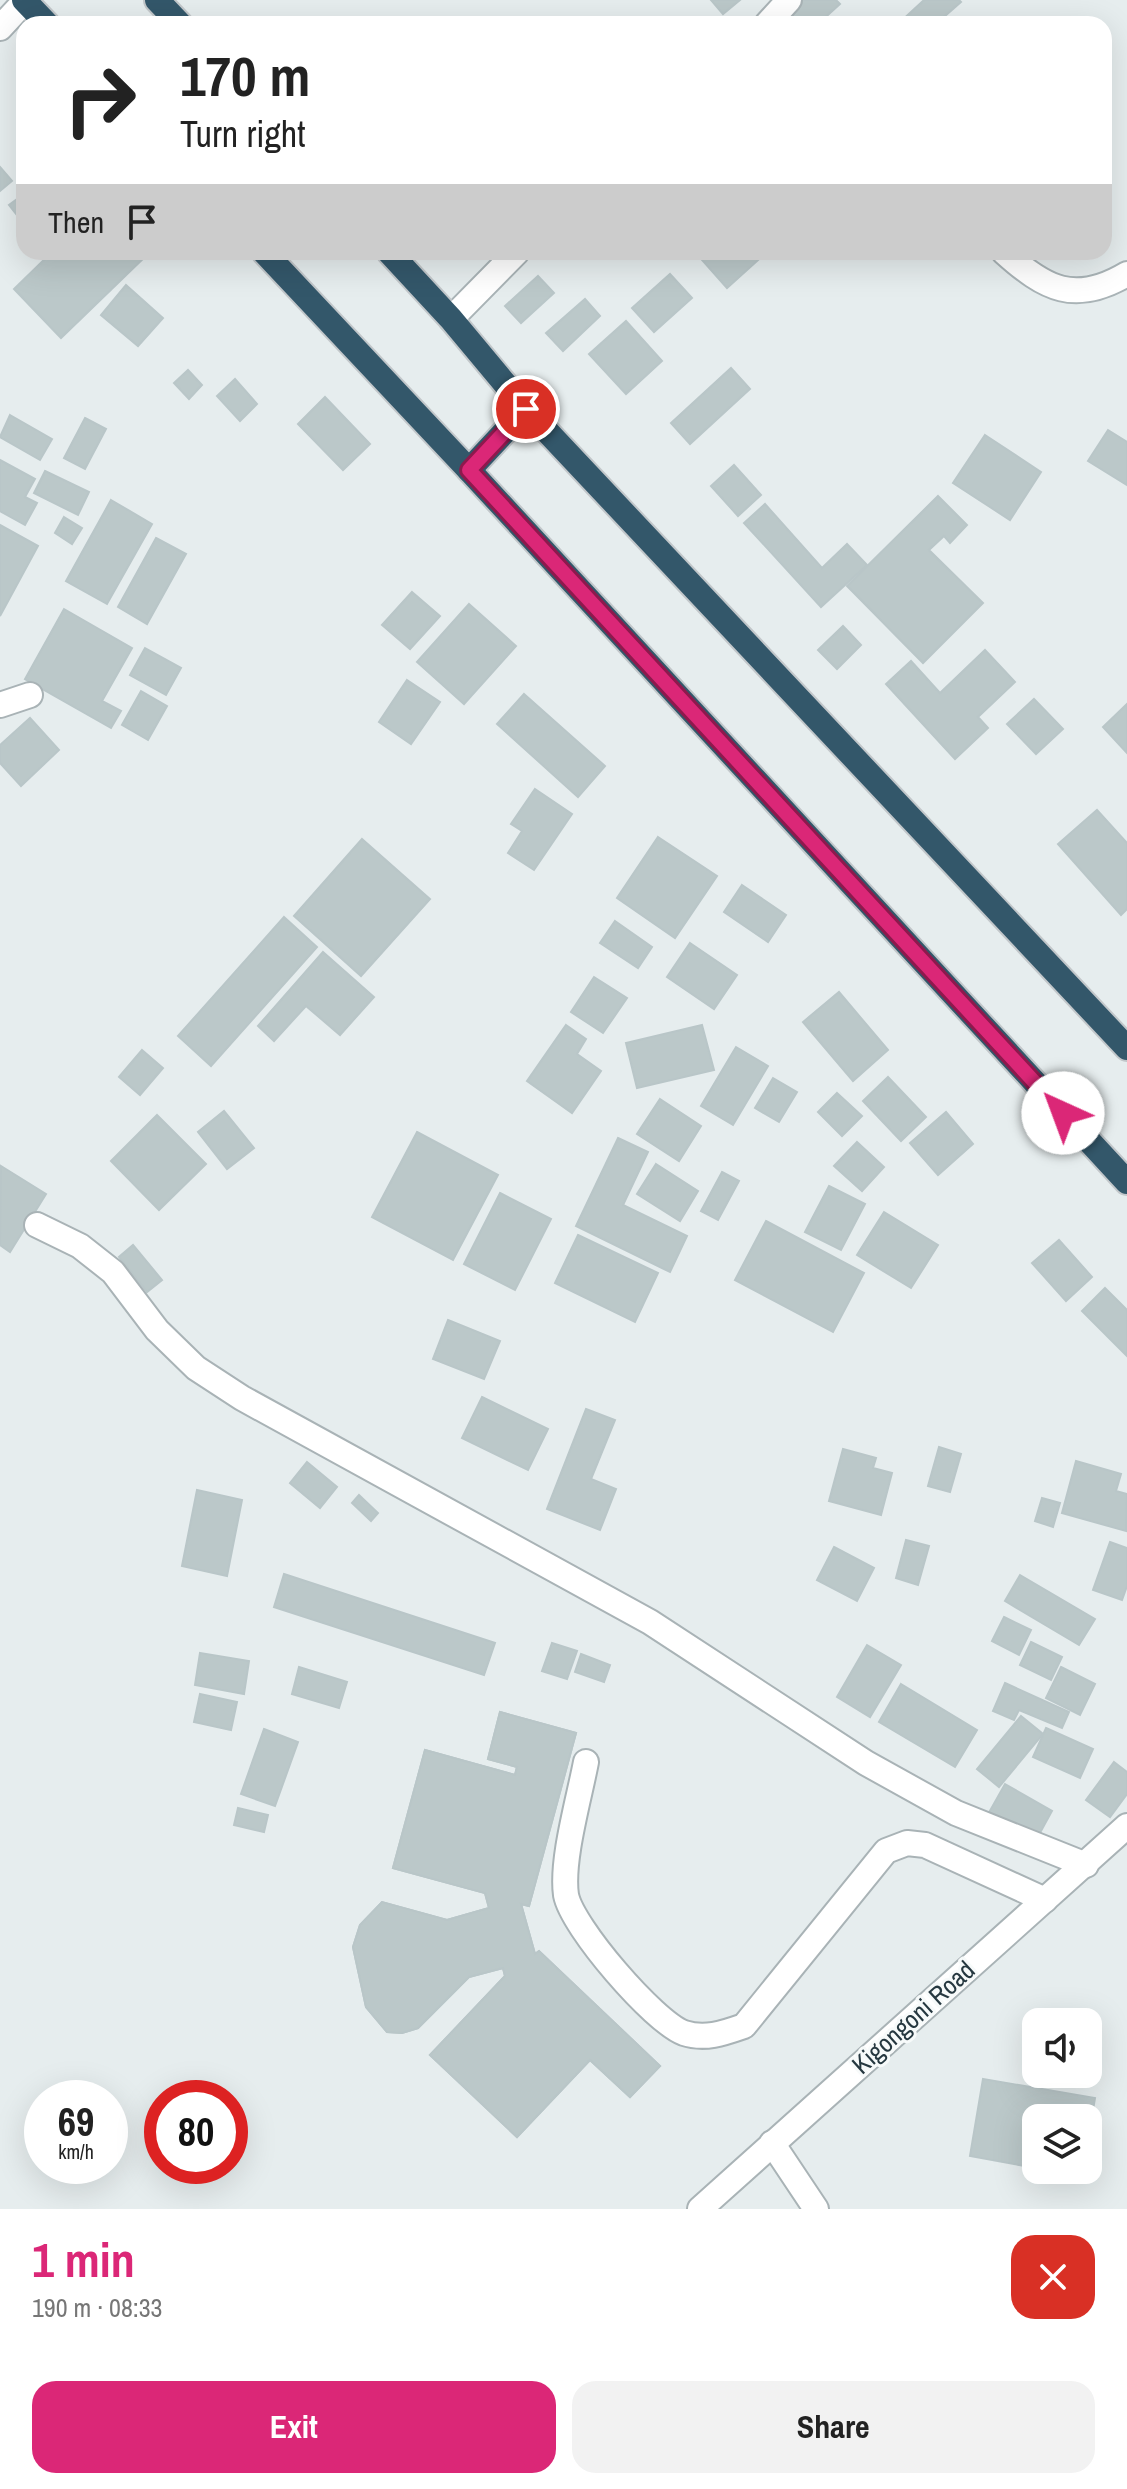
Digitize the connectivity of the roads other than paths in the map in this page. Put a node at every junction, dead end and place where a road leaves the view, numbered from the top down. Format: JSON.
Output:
{"nodes":[{"id":1,"x":25,"y":0,"type":"edge"},
{"id":2,"x":157,"y":0,"type":"edge"},
{"id":3,"x":789,"y":0,"type":"edge"},
{"id":4,"x":40,"y":16,"type":"edge"},
{"id":5,"x":172,"y":16,"type":"edge"},
{"id":6,"x":774,"y":16,"type":"edge"},
{"id":7,"x":0,"y":28,"type":"edge"},
{"id":8,"x":282,"y":260,"type":"edge"},
{"id":9,"x":396,"y":260,"type":"edge"},
{"id":10,"x":509,"y":260,"type":"edge"},
{"id":11,"x":1013,"y":260,"type":"edge"},
{"id":12,"x":1127,"y":274,"type":"edge"},
{"id":13,"x":451,"y":319,"type":"junction"},
{"id":14,"x":526,"y":409,"type":"junction"},
{"id":15,"x":469,"y":470,"type":"junction"},
{"id":16,"x":30,"y":695,"type":"dead end"},
{"id":17,"x":0,"y":705,"type":"edge"},
{"id":18,"x":1127,"y":1048,"type":"edge"},
{"id":19,"x":1127,"y":1182,"type":"edge"},
{"id":20,"x":37,"y":1225,"type":"dead end"},
{"id":21,"x":586,"y":1762,"type":"dead end"},
{"id":22,"x":1127,"y":1826,"type":"edge"},
{"id":23,"x":1086,"y":1865,"type":"junction"},
{"id":24,"x":1045,"y":1900,"type":"junction"},
{"id":25,"x":772,"y":2143,"type":"junction"},
{"id":26,"x":700,"y":2209,"type":"edge"},
{"id":27,"x":816,"y":2209,"type":"edge"}],
"edges":[{"from":1,"to":4,"type":"highway"},
{"from":1,"to":7,"type":"street"},
{"from":2,"to":5,"type":"highway"},
{"from":3,"to":6,"type":"street"},
{"from":8,"to":15,"type":"highway"},
{"from":9,"to":13,"type":"highway"},
{"from":10,"to":13,"type":"street"},
{"from":11,"to":12,"type":"street"},
{"from":13,"to":14,"type":"highway"},
{"from":14,"to":15,"type":"highway"},
{"from":14,"to":18,"type":"highway"},
{"from":15,"to":19,"type":"highway"},
{"from":16,"to":17,"type":"street"},
{"from":20,"to":23,"type":"street"},
{"from":21,"to":24,"type":"street"},
{"from":22,"to":23,"type":"street","name":"Kigongoni Road"},
{"from":23,"to":24,"type":"street","name":"Kigongoni Road"},
{"from":24,"to":25,"type":"street","name":"Kigongoni Road"},
{"from":25,"to":26,"type":"street","name":"Kigongoni Road"},
{"from":25,"to":27,"type":"street"}]}
